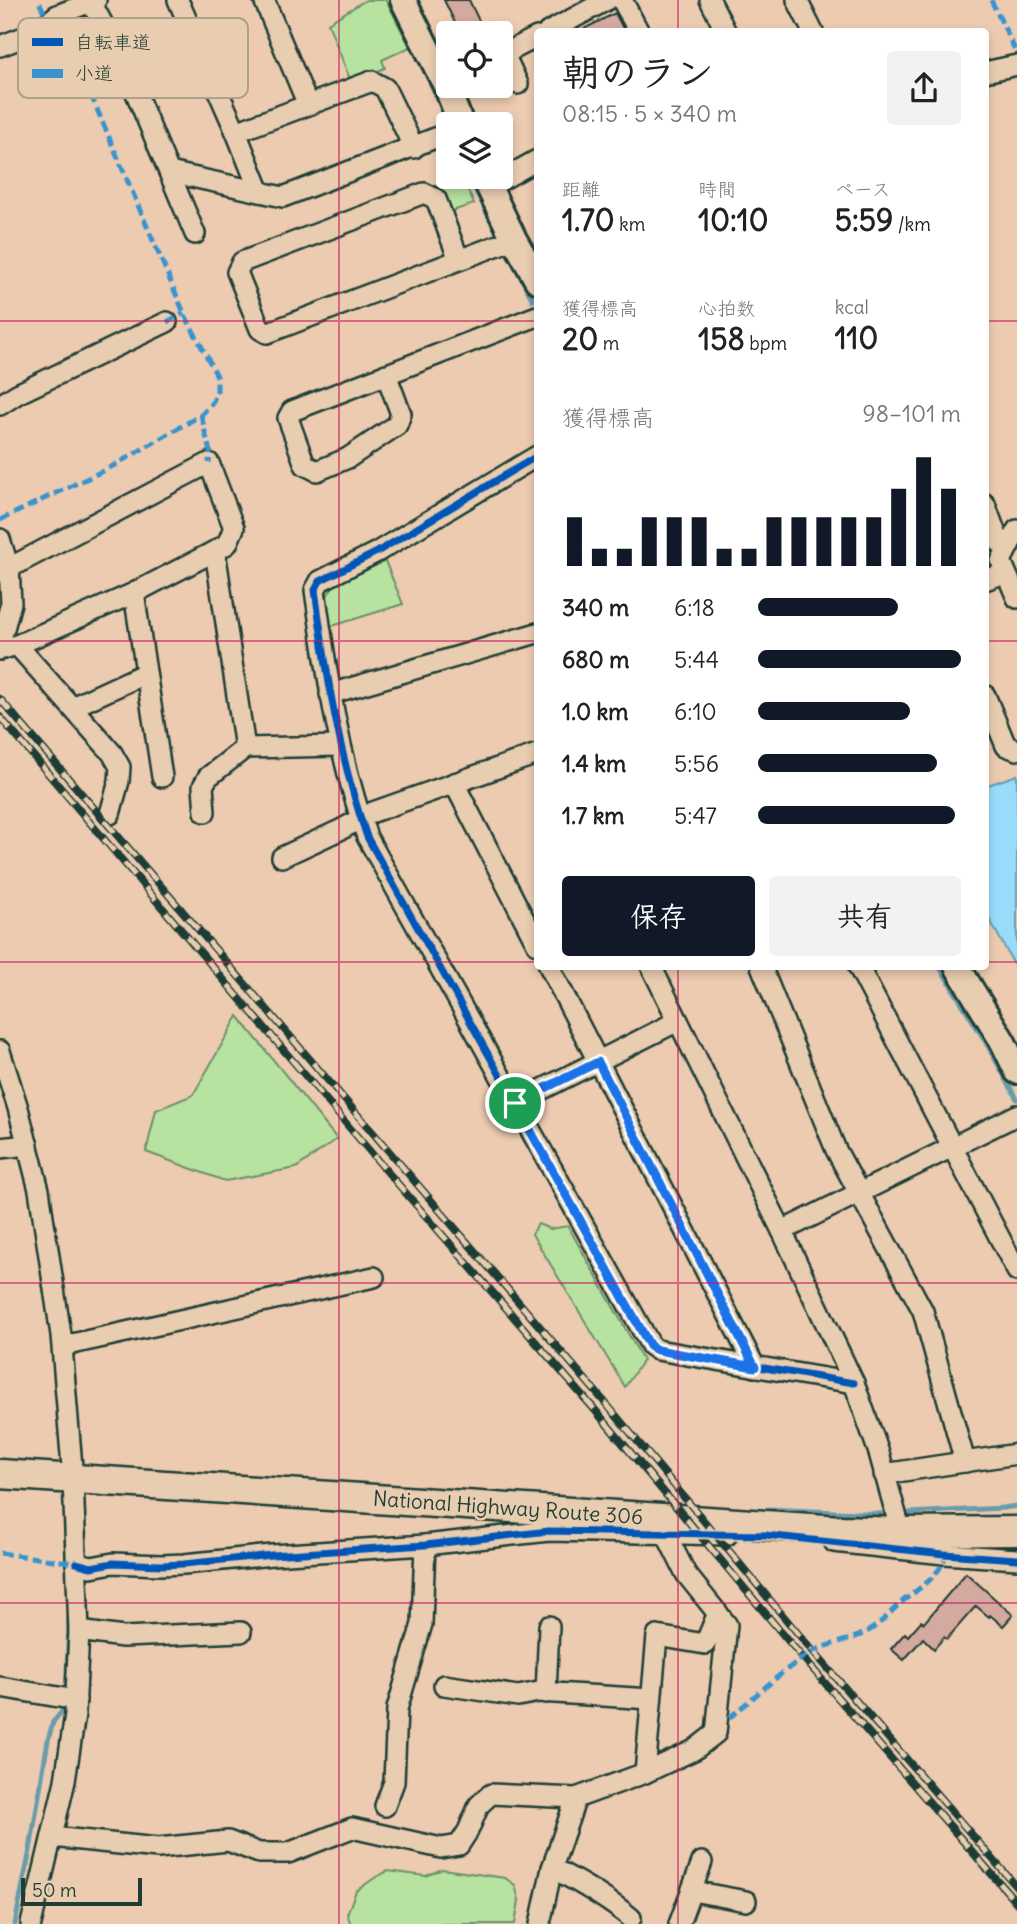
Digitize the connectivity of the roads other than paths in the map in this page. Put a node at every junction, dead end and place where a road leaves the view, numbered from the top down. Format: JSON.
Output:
{"nodes":[{"id":1,"x":178,"y":0,"type":"edge"},
{"id":2,"x":264,"y":0,"type":"edge"},
{"id":3,"x":403,"y":0,"type":"edge"},
{"id":4,"x":607,"y":0,"type":"edge"},
{"id":5,"x":622,"y":0,"type":"edge"},
{"id":6,"x":710,"y":0,"type":"edge"},
{"id":7,"x":797,"y":0,"type":"edge"},
{"id":8,"x":93,"y":1,"type":"edge"},
{"id":9,"x":53,"y":18,"type":"edge"},
{"id":10,"x":101,"y":18,"type":"edge"},
{"id":11,"x":186,"y":18,"type":"edge"},
{"id":12,"x":557,"y":23,"type":"edge"},
{"id":13,"x":637,"y":28,"type":"edge"},
{"id":14,"x":724,"y":28,"type":"edge"},
{"id":15,"x":811,"y":28,"type":"edge"},
{"id":16,"x":18,"y":39,"type":"edge"},
{"id":17,"x":534,"y":39,"type":"edge"},
{"id":18,"x":0,"y":46,"type":"edge"},
{"id":19,"x":513,"y":49,"type":"edge"},
{"id":20,"x":436,"y":54,"type":"edge"},
{"id":21,"x":1017,"y":65,"type":"edge"},
{"id":22,"x":989,"y":71,"type":"edge"},
{"id":23,"x":513,"y":75,"type":"edge"},
{"id":24,"x":518,"y":84,"type":"dead end"},
{"id":25,"x":138,"y":98,"type":"edge"},
{"id":26,"x":221,"y":98,"type":"edge"},
{"id":27,"x":308,"y":105,"type":"junction"},
{"id":28,"x":236,"y":132,"type":"junction"},
{"id":29,"x":436,"y":138,"type":"edge"},
{"id":30,"x":414,"y":148,"type":"junction"},
{"id":31,"x":534,"y":161,"type":"edge"},
{"id":32,"x":513,"y":171,"type":"edge"},
{"id":33,"x":169,"y":172,"type":"junction"},
{"id":34,"x":490,"y":189,"type":"edge"},
{"id":35,"x":260,"y":192,"type":"junction"},
{"id":36,"x":195,"y":234,"type":"dead end"},
{"id":37,"x":514,"y":239,"type":"junction"},
{"id":38,"x":458,"y":260,"type":"junction"},
{"id":39,"x":534,"y":275,"type":"edge"},
{"id":40,"x":534,"y":317,"type":"edge"},
{"id":41,"x":167,"y":322,"type":"dead end"},
{"id":42,"x":386,"y":374,"type":"junction"},
{"id":43,"x":0,"y":405,"type":"edge"},
{"id":44,"x":534,"y":458,"type":"edge"},
{"id":45,"x":989,"y":515,"type":"edge"},
{"id":46,"x":0,"y":539,"type":"edge"},
{"id":47,"x":1012,"y":539,"type":"edge"},
{"id":48,"x":215,"y":551,"type":"junction"},
{"id":49,"x":9,"y":569,"type":"junction"},
{"id":50,"x":1005,"y":573,"type":"junction"},
{"id":51,"x":989,"y":579,"type":"edge"},
{"id":52,"x":134,"y":593,"type":"junction"},
{"id":53,"x":1017,"y":598,"type":"edge"},
{"id":54,"x":534,"y":634,"type":"edge"},
{"id":55,"x":6,"y":646,"type":"edge"},
{"id":56,"x":146,"y":673,"type":"junction"},
{"id":57,"x":330,"y":694,"type":"junction"},
{"id":58,"x":81,"y":703,"type":"dead end"},
{"id":59,"x":989,"y":705,"type":"edge"},
{"id":60,"x":340,"y":746,"type":"junction"},
{"id":61,"x":245,"y":748,"type":"junction"},
{"id":62,"x":1017,"y":751,"type":"edge"},
{"id":63,"x":534,"y":755,"type":"edge"},
{"id":64,"x":162,"y":777,"type":"dead end"},
{"id":65,"x":454,"y":783,"type":"junction"},
{"id":66,"x":205,"y":811,"type":"dead end"},
{"id":67,"x":110,"y":814,"type":"dead end"},
{"id":68,"x":361,"y":819,"type":"junction"},
{"id":69,"x":282,"y":857,"type":"dead end"},
{"id":70,"x":534,"y":938,"type":"edge"},
{"id":71,"x":551,"y":970,"type":"edge"},
{"id":72,"x":653,"y":970,"type":"edge"},
{"id":73,"x":763,"y":970,"type":"edge"},
{"id":74,"x":860,"y":970,"type":"edge"},
{"id":75,"x":959,"y":970,"type":"edge"},
{"id":76,"x":678,"y":1021,"type":"junction"},
{"id":77,"x":0,"y":1051,"type":"edge"},
{"id":78,"x":598,"y":1062,"type":"junction"},
{"id":79,"x":1017,"y":1071,"type":"edge"},
{"id":80,"x":515,"y":1103,"type":"junction"},
{"id":81,"x":1017,"y":1115,"type":"edge"},
{"id":82,"x":27,"y":1145,"type":"junction"},
{"id":83,"x":952,"y":1146,"type":"junction"},
{"id":84,"x":0,"y":1148,"type":"edge"},
{"id":85,"x":859,"y":1193,"type":"junction"},
{"id":86,"x":782,"y":1231,"type":"junction"},
{"id":87,"x":1017,"y":1271,"type":"edge"},
{"id":88,"x":374,"y":1277,"type":"dead end"},
{"id":89,"x":62,"y":1346,"type":"junction"},
{"id":90,"x":755,"y":1367,"type":"junction"},
{"id":91,"x":854,"y":1383,"type":"junction"},
{"id":92,"x":1017,"y":1454,"type":"edge"},
{"id":93,"x":965,"y":1462,"type":"junction"},
{"id":94,"x":0,"y":1474,"type":"edge"},
{"id":95,"x":884,"y":1474,"type":"junction"},
{"id":96,"x":73,"y":1479,"type":"junction"},
{"id":97,"x":1017,"y":1531,"type":"edge"},
{"id":98,"x":901,"y":1532,"type":"junction"},
{"id":99,"x":666,"y":1534,"type":"junction"},
{"id":100,"x":425,"y":1545,"type":"junction"},
{"id":101,"x":1017,"y":1559,"type":"edge"},
{"id":102,"x":76,"y":1563,"type":"junction"},
{"id":103,"x":718,"y":1613,"type":"junction"},
{"id":104,"x":549,"y":1626,"type":"dead end"},
{"id":105,"x":79,"y":1630,"type":"junction"},
{"id":106,"x":241,"y":1632,"type":"dead end"},
{"id":107,"x":444,"y":1685,"type":"dead end"},
{"id":108,"x":0,"y":1687,"type":"edge"},
{"id":109,"x":546,"y":1693,"type":"junction"},
{"id":110,"x":69,"y":1699,"type":"junction"},
{"id":111,"x":652,"y":1699,"type":"junction"},
{"id":112,"x":645,"y":1773,"type":"junction"},
{"id":113,"x":576,"y":1798,"type":"junction"},
{"id":114,"x":385,"y":1806,"type":"dead end"},
{"id":115,"x":52,"y":1837,"type":"junction"},
{"id":116,"x":702,"y":1862,"type":"dead end"},
{"id":117,"x":552,"y":1868,"type":"junction"},
{"id":118,"x":692,"y":1891,"type":"junction"},
{"id":119,"x":746,"y":1901,"type":"dead end"},
{"id":120,"x":633,"y":1922,"type":"edge"},
{"id":121,"x":31,"y":1924,"type":"edge"},
{"id":122,"x":540,"y":1924,"type":"edge"},
{"id":123,"x":679,"y":1924,"type":"edge"}],
"edges":[{"from":1,"to":11,"type":"street"},
{"from":2,"to":27,"type":"street"},
{"from":3,"to":20,"type":"main road"},
{"from":4,"to":12,"type":"street"},
{"from":5,"to":13,"type":"street"},
{"from":6,"to":14,"type":"street"},
{"from":7,"to":15,"type":"street"},
{"from":8,"to":9,"type":"street"},
{"from":8,"to":10,"type":"street"},
{"from":16,"to":18,"type":"street"},
{"from":17,"to":19,"type":"street"},
{"from":21,"to":22,"type":"street"},
{"from":23,"to":24,"type":"street"},
{"from":25,"to":33,"type":"street"},
{"from":26,"to":28,"type":"street"},
{"from":27,"to":28,"type":"street"},
{"from":27,"to":30,"type":"street"},
{"from":28,"to":35,"type":"street"},
{"from":29,"to":30,"type":"street"},
{"from":30,"to":35,"type":"street"},
{"from":31,"to":32,"type":"street"},
{"from":33,"to":35,"type":"street"},
{"from":33,"to":36,"type":"street"},
{"from":34,"to":37,"type":"main road"},
{"from":37,"to":38,"type":"street"},
{"from":37,"to":39,"type":"main road"},
{"from":38,"to":38,"type":"street"},
{"from":40,"to":42,"type":"street"},
{"from":41,"to":43,"type":"street"},
{"from":42,"to":42,"type":"street"},
{"from":44,"to":57,"type":"street"},
{"from":45,"to":47,"type":"street"},
{"from":46,"to":49,"type":"street"},
{"from":47,"to":50,"type":"street"},
{"from":48,"to":49,"type":"street"},
{"from":48,"to":52,"type":"street"},
{"from":48,"to":61,"type":"street"},
{"from":49,"to":55,"type":"street"},
{"from":50,"to":51,"type":"street"},
{"from":50,"to":53,"type":"street"},
{"from":52,"to":55,"type":"street"},
{"from":52,"to":56,"type":"street"},
{"from":54,"to":57,"type":"street"},
{"from":55,"to":67,"type":"street"},
{"from":56,"to":58,"type":"street"},
{"from":56,"to":64,"type":"street"},
{"from":57,"to":60,"type":"street"},
{"from":59,"to":62,"type":"street"},
{"from":60,"to":61,"type":"street"},
{"from":60,"to":68,"type":"street"},
{"from":61,"to":66,"type":"street"},
{"from":63,"to":65,"type":"street"},
{"from":65,"to":68,"type":"street"},
{"from":65,"to":70,"type":"street"},
{"from":68,"to":69,"type":"street"},
{"from":68,"to":80,"type":"street"},
{"from":71,"to":78,"type":"street"},
{"from":72,"to":76,"type":"street"},
{"from":73,"to":85,"type":"street"},
{"from":74,"to":83,"type":"street"},
{"from":75,"to":79,"type":"main road"},
{"from":76,"to":78,"type":"street"},
{"from":76,"to":86,"type":"street"},
{"from":77,"to":82,"type":"street"},
{"from":78,"to":80,"type":"street"},
{"from":78,"to":90,"type":"street"},
{"from":80,"to":90,"type":"street"},
{"from":81,"to":83,"type":"street"},
{"from":82,"to":84,"type":"street"},
{"from":82,"to":89,"type":"street"},
{"from":83,"to":85,"type":"street"},
{"from":83,"to":87,"type":"street"},
{"from":85,"to":86,"type":"street"},
{"from":85,"to":93,"type":"street"},
{"from":86,"to":91,"type":"street"},
{"from":88,"to":89,"type":"street"},
{"from":89,"to":96,"type":"street"},
{"from":90,"to":91,"type":"street"},
{"from":91,"to":95,"type":"street"},
{"from":92,"to":93,"type":"street"},
{"from":93,"to":95,"type":"street"},
{"from":94,"to":96,"type":"highway","name":"National Highway Route 306"},
{"from":95,"to":98,"type":"street"},
{"from":96,"to":98,"type":"highway","name":"National Highway Route 306"},
{"from":96,"to":102,"type":"street"},
{"from":97,"to":98,"type":"highway","name":"National Highway Route 306"},
{"from":99,"to":100,"type":"street"},
{"from":99,"to":101,"type":"street"},
{"from":99,"to":103,"type":"street"},
{"from":100,"to":102,"type":"street"},
{"from":100,"to":114,"type":"street"},
{"from":102,"to":105,"type":"street"},
{"from":103,"to":111,"type":"street"},
{"from":103,"to":112,"type":"street"},
{"from":104,"to":109,"type":"street"},
{"from":105,"to":106,"type":"street"},
{"from":105,"to":110,"type":"street"},
{"from":107,"to":109,"type":"street"},
{"from":108,"to":110,"type":"street"},
{"from":109,"to":111,"type":"street"},
{"from":110,"to":115,"type":"street"},
{"from":111,"to":112,"type":"street"},
{"from":112,"to":113,"type":"street"},
{"from":113,"to":115,"type":"street"},
{"from":113,"to":117,"type":"street"},
{"from":115,"to":121,"type":"street"},
{"from":116,"to":118,"type":"street"},
{"from":117,"to":120,"type":"street"},
{"from":117,"to":122,"type":"street"},
{"from":118,"to":119,"type":"street"},
{"from":118,"to":123,"type":"street"}]}
